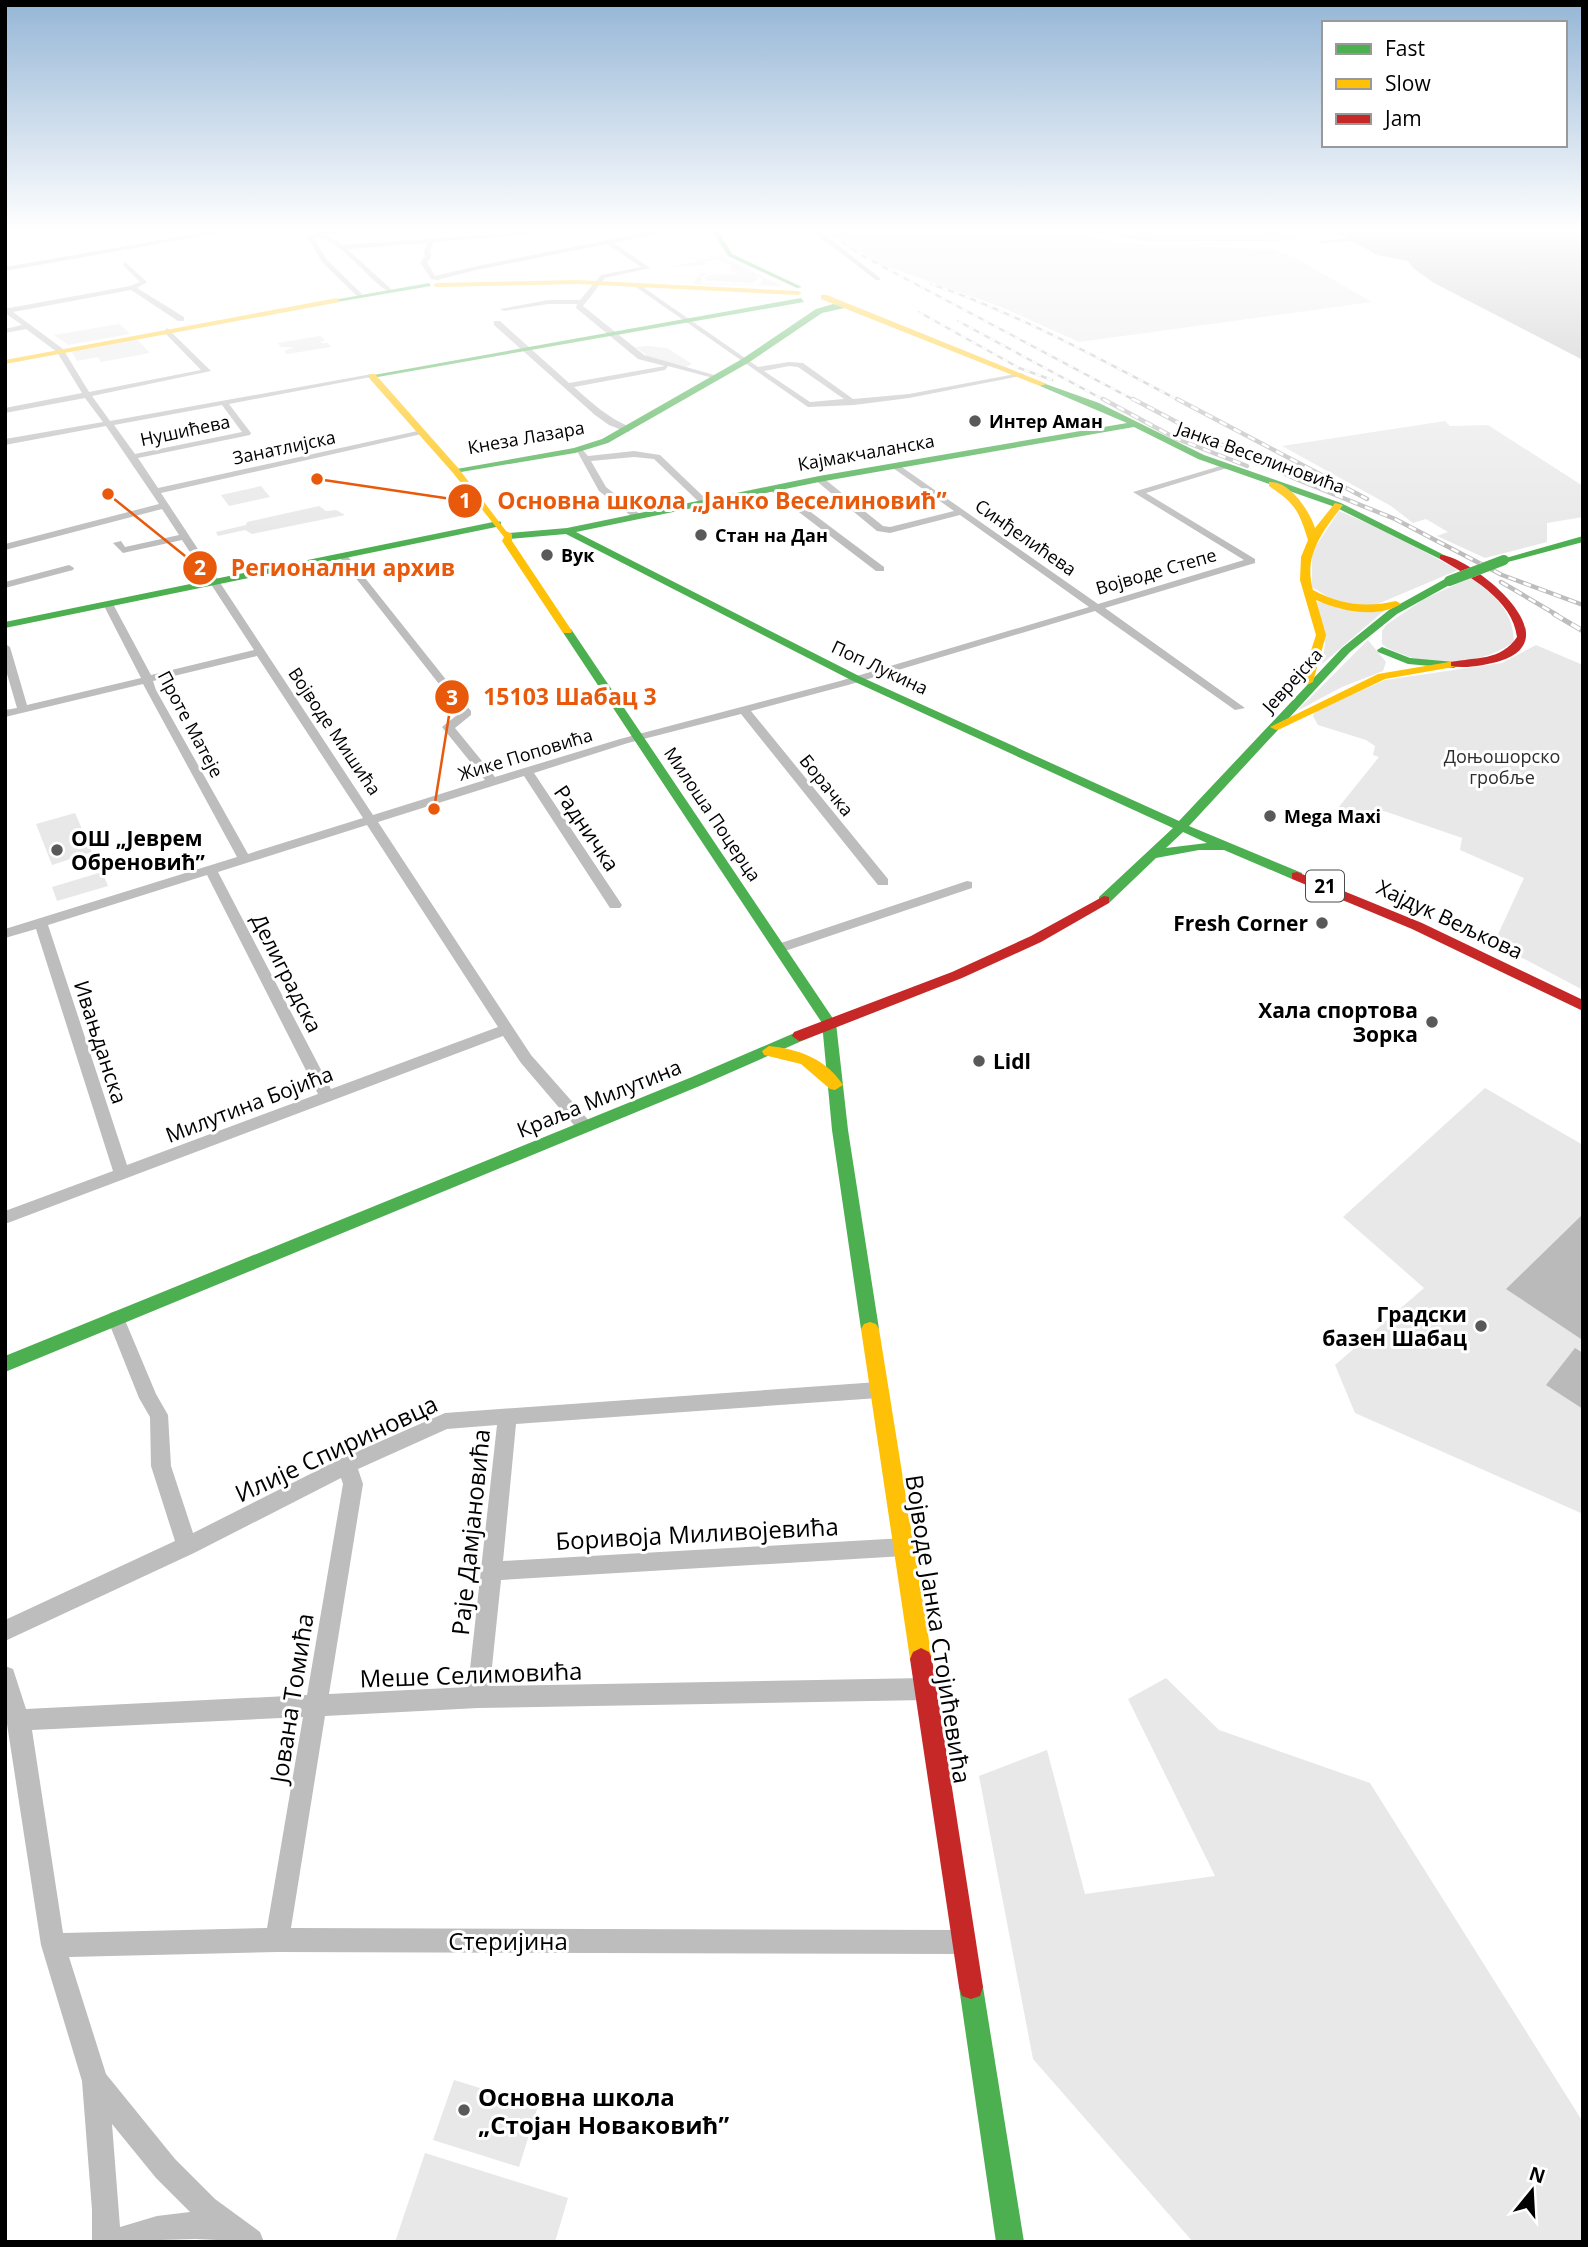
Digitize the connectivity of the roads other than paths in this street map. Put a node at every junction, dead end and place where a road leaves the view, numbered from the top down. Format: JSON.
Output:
{"nodes":[{"id":1,"x":41,"y":336,"type":"edge"},
{"id":2,"x":137,"y":336,"type":"edge"},
{"id":3,"x":173,"y":336,"type":"edge"},
{"id":4,"x":511,"y":336,"type":"edge"},
{"id":5,"x":600,"y":336,"type":"edge"},
{"id":6,"x":613,"y":336,"type":"edge"},
{"id":7,"x":710,"y":336,"type":"edge"},
{"id":8,"x":773,"y":336,"type":"edge"},
{"id":9,"x":921,"y":336,"type":"edge"},
{"id":10,"x":526,"y":349,"type":"junction"},
{"id":11,"x":60,"y":351,"type":"junction"},
{"id":12,"x":5,"y":362,"type":"edge"},
{"id":13,"x":753,"y":365,"type":"junction"},
{"id":14,"x":671,"y":367,"type":"junction"},
{"id":15,"x":1021,"y":375,"type":"junction"},
{"id":16,"x":372,"y":376,"type":"junction"},
{"id":17,"x":717,"y":377,"type":"junction"},
{"id":18,"x":568,"y":386,"type":"junction"},
{"id":19,"x":87,"y":395,"type":"junction"},
{"id":20,"x":224,"y":403,"type":"junction"},
{"id":21,"x":855,"y":403,"type":"junction"},
{"id":22,"x":808,"y":405,"type":"joint"},
{"id":23,"x":5,"y":411,"type":"edge"},
{"id":24,"x":107,"y":423,"type":"junction"},
{"id":25,"x":1132,"y":425,"type":"junction"},
{"id":26,"x":627,"y":429,"type":"junction"},
{"id":27,"x":422,"y":433,"type":"junction"},
{"id":28,"x":5,"y":442,"type":"edge"},
{"id":29,"x":582,"y":454,"type":"junction"},
{"id":30,"x":133,"y":457,"type":"junction"},
{"id":31,"x":896,"y":466,"type":"junction"},
{"id":32,"x":1224,"y":466,"type":"junction"},
{"id":33,"x":455,"y":470,"type":"junction"},
{"id":34,"x":819,"y":479,"type":"junction"},
{"id":35,"x":1272,"y":484,"type":"junction"},
{"id":36,"x":773,"y":488,"type":"junction"},
{"id":37,"x":154,"y":492,"type":"junction"},
{"id":38,"x":703,"y":501,"type":"junction"},
{"id":39,"x":1338,"y":505,"type":"junction"},
{"id":40,"x":163,"y":506,"type":"junction"},
{"id":41,"x":961,"y":512,"type":"junction"},
{"id":42,"x":636,"y":516,"type":"junction"},
{"id":43,"x":503,"y":530,"type":"junction"},
{"id":44,"x":567,"y":531,"type":"junction"},
{"id":45,"x":183,"y":537,"type":"junction"},
{"id":46,"x":1312,"y":538,"type":"junction"},
{"id":47,"x":1583,"y":539,"type":"edge"},
{"id":48,"x":118,"y":542,"type":"dead end"},
{"id":49,"x":5,"y":547,"type":"edge"},
{"id":50,"x":343,"y":556,"type":"junction"},
{"id":51,"x":69,"y":568,"type":"dead end"},
{"id":52,"x":880,"y":569,"type":"dead end"},
{"id":53,"x":212,"y":582,"type":"junction"},
{"id":54,"x":5,"y":585,"type":"edge"},
{"id":55,"x":1307,"y":591,"type":"junction"},
{"id":56,"x":1415,"y":598,"type":"junction"},
{"id":57,"x":108,"y":604,"type":"junction"},
{"id":58,"x":1094,"y":607,"type":"junction"},
{"id":59,"x":1381,"y":621,"type":"junction"},
{"id":60,"x":5,"y":625,"type":"edge"},
{"id":61,"x":5,"y":647,"type":"edge"},
{"id":62,"x":1382,"y":650,"type":"junction"},
{"id":63,"x":259,"y":652,"type":"junction"},
{"id":64,"x":1454,"y":666,"type":"junction"},
{"id":65,"x":1386,"y":675,"type":"junction"},
{"id":66,"x":147,"y":679,"type":"junction"},
{"id":67,"x":857,"y":679,"type":"junction"},
{"id":68,"x":1310,"y":687,"type":"junction"},
{"id":69,"x":1239,"y":708,"type":"dead end"},
{"id":70,"x":23,"y":710,"type":"junction"},
{"id":71,"x":744,"y":710,"type":"junction"},
{"id":72,"x":5,"y":714,"type":"edge"},
{"id":73,"x":1276,"y":727,"type":"junction"},
{"id":74,"x":638,"y":737,"type":"junction"},
{"id":75,"x":527,"y":772,"type":"junction"},
{"id":76,"x":493,"y":782,"type":"junction"},
{"id":77,"x":1213,"y":794,"type":"junction"},
{"id":78,"x":370,"y":818,"type":"junction"},
{"id":79,"x":1181,"y":827,"type":"junction"},
{"id":80,"x":1225,"y":844,"type":"junction"},
{"id":81,"x":1152,"y":855,"type":"junction"},
{"id":82,"x":244,"y":859,"type":"junction"},
{"id":83,"x":210,"y":869,"type":"junction"},
{"id":84,"x":883,"y":882,"type":"dead end"},
{"id":85,"x":967,"y":885,"type":"dead end"},
{"id":86,"x":615,"y":905,"type":"dead end"},
{"id":87,"x":41,"y":923,"type":"junction"},
{"id":88,"x":5,"y":933,"type":"edge"},
{"id":89,"x":780,"y":948,"type":"junction"},
{"id":90,"x":1583,"y":1006,"type":"edge"},
{"id":91,"x":829,"y":1023,"type":"junction"},
{"id":92,"x":507,"y":1029,"type":"junction"},
{"id":93,"x":766,"y":1051,"type":"junction"},
{"id":94,"x":835,"y":1085,"type":"junction"},
{"id":95,"x":327,"y":1097,"type":"junction"},
{"id":96,"x":586,"y":1127,"type":"junction"},
{"id":97,"x":122,"y":1174,"type":"junction"},
{"id":98,"x":5,"y":1218,"type":"edge"},
{"id":99,"x":116,"y":1318,"type":"junction"},
{"id":100,"x":5,"y":1364,"type":"edge"},
{"id":101,"x":878,"y":1390,"type":"junction"},
{"id":102,"x":509,"y":1415,"type":"junction"},
{"id":103,"x":347,"y":1465,"type":"junction"},
{"id":104,"x":187,"y":1546,"type":"junction"},
{"id":105,"x":904,"y":1547,"type":"junction"},
{"id":106,"x":494,"y":1571,"type":"junction"},
{"id":107,"x":5,"y":1631,"type":"edge"},
{"id":108,"x":5,"y":1677,"type":"edge"},
{"id":109,"x":925,"y":1689,"type":"junction"},
{"id":110,"x":478,"y":1697,"type":"junction"},
{"id":111,"x":316,"y":1706,"type":"junction"},
{"id":112,"x":19,"y":1720,"type":"junction"},
{"id":113,"x":277,"y":1940,"type":"junction"},
{"id":114,"x":964,"y":1941,"type":"junction"},
{"id":115,"x":53,"y":1945,"type":"junction"},
{"id":116,"x":94,"y":2081,"type":"junction"},
{"id":117,"x":225,"y":2226,"type":"junction"},
{"id":118,"x":106,"y":2242,"type":"edge"},
{"id":119,"x":116,"y":2242,"type":"edge"},
{"id":120,"x":250,"y":2242,"type":"edge"},
{"id":121,"x":1010,"y":2242,"type":"edge"}],
"edges":[{"from":1,"to":11,"type":"street"},
{"from":2,"to":11,"type":"main road"},
{"from":3,"to":19,"type":"street"},
{"from":4,"to":10,"type":"street"},
{"from":5,"to":10,"type":"main road"},
{"from":6,"to":14,"type":"street"},
{"from":7,"to":13,"type":"street"},
{"from":8,"to":13,"type":"main road","name":"Кнеза Лазара"},
{"from":9,"to":15,"type":"main road","name":"Јанка Веселиновића"},
{"from":10,"to":16,"type":"main road"},
{"from":10,"to":18,"type":"street"},
{"from":11,"to":12,"type":"main road"},
{"from":11,"to":19,"type":"street","name":"Војводе Мишића"},
{"from":13,"to":17,"type":"main road","name":"Кнеза Лазара"},
{"from":13,"to":21,"type":"street"},
{"from":13,"to":22,"type":"street"},
{"from":14,"to":17,"type":"street"},
{"from":14,"to":18,"type":"street"},
{"from":15,"to":21,"type":"street"},
{"from":15,"to":25,"type":"main road","name":"Јанка Веселиновића"},
{"from":16,"to":20,"type":"street"},
{"from":16,"to":27,"type":"main road","name":"Милоша Поцерца"},
{"from":17,"to":26,"type":"main road","name":"Кнеза Лазара"},
{"from":18,"to":26,"type":"street"},
{"from":19,"to":23,"type":"street"},
{"from":19,"to":24,"type":"street","name":"Војводе Мишића"},
{"from":20,"to":24,"type":"street"},
{"from":20,"to":30,"type":"street","name":"Нушићева"},
{"from":21,"to":22,"type":"street"},
{"from":24,"to":28,"type":"street"},
{"from":24,"to":30,"type":"street","name":"Војводе Мишића"},
{"from":25,"to":31,"type":"main road","name":"Кајмакчаланска"},
{"from":25,"to":32,"type":"main road","name":"Јанка Веселиновића"},
{"from":26,"to":29,"type":"main road","name":"Кнеза Лазара"},
{"from":27,"to":33,"type":"main road","name":"Милоша Поцерца"},
{"from":27,"to":37,"type":"street","name":"Занатлијска"},
{"from":29,"to":33,"type":"main road","name":"Кнеза Лазара"},
{"from":29,"to":38,"type":"street"},
{"from":29,"to":42,"type":"street"},
{"from":30,"to":37,"type":"street","name":"Војводе Мишића"},
{"from":31,"to":34,"type":"main road","name":"Кајмакчаланска"},
{"from":31,"to":41,"type":"street","name":"Синђелићева"},
{"from":32,"to":35,"type":"main road","name":"Јанка Веселиновића"},
{"from":32,"to":58,"type":"street","name":"Војводе Степе"},
{"from":33,"to":43,"type":"main road","name":"Милоша Поцерца"},
{"from":34,"to":36,"type":"main road","name":"Кајмакчаланска"},
{"from":34,"to":41,"type":"street"},
{"from":35,"to":39,"type":"main road","name":"Јанка Веселиновића"},
{"from":35,"to":46,"type":"main road"},
{"from":36,"to":38,"type":"main road","name":"Кајмакчаланска"},
{"from":36,"to":52,"type":"street"},
{"from":37,"to":40,"type":"street","name":"Војводе Мишића"},
{"from":38,"to":42,"type":"main road","name":"Кајмакчаланска"},
{"from":39,"to":46,"type":"main road"},
{"from":39,"to":64,"type":"main road","name":"Јанка Веселиновића"},
{"from":40,"to":45,"type":"street","name":"Војводе Мишића"},
{"from":40,"to":49,"type":"street"},
{"from":41,"to":58,"type":"street","name":"Синђелићева"},
{"from":42,"to":44,"type":"main road","name":"Кајмакчаланска"},
{"from":43,"to":44,"type":"main road","name":"Кајмакчаланска"},
{"from":43,"to":50,"type":"main road","name":"Кајмакчаланска"},
{"from":43,"to":74,"type":"main road","name":"Милоша Поцерца"},
{"from":44,"to":67,"type":"main road","name":"Поп Лукина"},
{"from":45,"to":48,"type":"street"},
{"from":45,"to":53,"type":"street","name":"Војводе Мишића"},
{"from":46,"to":55,"type":"main road"},
{"from":47,"to":56,"type":"main road","name":"Јеврејска","bridge":true},
{"from":50,"to":53,"type":"main road","name":"Кајмакчаланска"},
{"from":50,"to":76,"type":"street"},
{"from":51,"to":54,"type":"street"},
{"from":53,"to":57,"type":"main road","name":"Кајмакчаланска"},
{"from":53,"to":63,"type":"street","name":"Војводе Мишића"},
{"from":55,"to":56,"type":"main road"},
{"from":55,"to":68,"type":"main road"},
{"from":56,"to":59,"type":"main road","name":"Јеврејска"},
{"from":57,"to":60,"type":"main road","name":"Кајмакчаланска"},
{"from":57,"to":66,"type":"street","name":"Проте Матеје"},
{"from":58,"to":67,"type":"street","name":"Војводе Степе"},
{"from":58,"to":69,"type":"street","name":"Синђелићева"},
{"from":59,"to":62,"type":"main road"},
{"from":59,"to":68,"type":"main road","name":"Јеврејска"},
{"from":61,"to":70,"type":"street"},
{"from":62,"to":64,"type":"main road"},
{"from":62,"to":65,"type":"main road"},
{"from":63,"to":66,"type":"street"},
{"from":63,"to":78,"type":"street","name":"Војводе Мишића"},
{"from":64,"to":65,"type":"main road"},
{"from":65,"to":73,"type":"main road"},
{"from":66,"to":70,"type":"street"},
{"from":66,"to":82,"type":"street","name":"Проте Матеје"},
{"from":67,"to":71,"type":"street","name":"Жике Поповића"},
{"from":67,"to":79,"type":"main road","name":"Поп Лукина"},
{"from":68,"to":73,"type":"main road","name":"Јеврејска"},
{"from":70,"to":72,"type":"street"},
{"from":71,"to":74,"type":"street","name":"Жике Поповића"},
{"from":71,"to":84,"type":"street","name":"Борачка"},
{"from":73,"to":77,"type":"main road","name":"Јеврејска"},
{"from":74,"to":75,"type":"street","name":"Жике Поповића"},
{"from":74,"to":89,"type":"main road","name":"Милоша Поцерца"},
{"from":75,"to":76,"type":"street","name":"Жике Поповића"},
{"from":75,"to":86,"type":"street","name":"Радничка"},
{"from":76,"to":78,"type":"street","name":"Жике Поповића"},
{"from":77,"to":79,"type":"main road","name":"Јеврејска"},
{"from":77,"to":80,"type":"main road"},
{"from":78,"to":82,"type":"street","name":"Жике Поповића"},
{"from":78,"to":92,"type":"street","name":"Војводе Мишића"},
{"from":79,"to":80,"type":"main road","name":"Хајдук Вељкова","number":"21"},
{"from":79,"to":81,"type":"main road","name":"Краља Милутина"},
{"from":80,"to":81,"type":"main road"},
{"from":80,"to":90,"type":"main road","name":"Хајдук Вељкова","number":"21"},
{"from":81,"to":91,"type":"main road","name":"Краља Милутина"},
{"from":82,"to":83,"type":"street","name":"Жике Поповића"},
{"from":83,"to":87,"type":"street","name":"Жике Поповића"},
{"from":83,"to":95,"type":"street","name":"Делиградска"},
{"from":85,"to":89,"type":"street"},
{"from":87,"to":88,"type":"street","name":"Жике Поповића"},
{"from":87,"to":97,"type":"street","name":"Ивањданска"},
{"from":89,"to":91,"type":"main road","name":"Милоша Поцерца"},
{"from":91,"to":93,"type":"main road","name":"Краља Милутина"},
{"from":91,"to":94,"type":"main road","name":"Војводе Јанка Стојићевића"},
{"from":92,"to":95,"type":"street","name":"Милутина Бојића"},
{"from":92,"to":96,"type":"street","name":"Војводе Мишића"},
{"from":93,"to":94,"type":"main road"},
{"from":93,"to":96,"type":"main road","name":"Краља Милутина"},
{"from":94,"to":101,"type":"main road","name":"Војводе Јанка Стојићевића"},
{"from":95,"to":97,"type":"street","name":"Милутина Бојића"},
{"from":96,"to":99,"type":"main road","name":"Краља Милутина"},
{"from":97,"to":98,"type":"street","name":"Милутина Бојића"},
{"from":99,"to":100,"type":"main road","name":"Краља Милутина"},
{"from":99,"to":104,"type":"street"},
{"from":101,"to":102,"type":"street","name":"Илије Спириновца"},
{"from":101,"to":105,"type":"main road","name":"Војводе Јанка Стојићевића"},
{"from":102,"to":103,"type":"street","name":"Илије Спириновца"},
{"from":102,"to":106,"type":"street","name":"Раје Дамјановића"},
{"from":103,"to":104,"type":"street","name":"Илије Спириновца"},
{"from":103,"to":111,"type":"street","name":"Јована Томића"},
{"from":104,"to":107,"type":"street","name":"Илије Спириновца"},
{"from":105,"to":106,"type":"street","name":"Боривоја Миливојевића"},
{"from":105,"to":109,"type":"main road","name":"Војводе Јанка Стојићевића"},
{"from":106,"to":110,"type":"street","name":"Раје Дамјановића"},
{"from":108,"to":112,"type":"street"},
{"from":109,"to":110,"type":"street","name":"Меше Селимовића"},
{"from":109,"to":114,"type":"main road","name":"Војводе Јанка Стојићевића"},
{"from":110,"to":111,"type":"street","name":"Меше Селимовића"},
{"from":111,"to":112,"type":"street","name":"Меше Селимовића"},
{"from":111,"to":113,"type":"street","name":"Јована Томића"},
{"from":112,"to":115,"type":"street"},
{"from":113,"to":114,"type":"street","name":"Стеријина"},
{"from":113,"to":115,"type":"street","name":"Стеријина"},
{"from":114,"to":121,"type":"main road","name":"Војводе Јанка Стојићевића"},
{"from":115,"to":116,"type":"street"},
{"from":116,"to":117,"type":"street"},
{"from":116,"to":118,"type":"street"},
{"from":117,"to":119,"type":"street"},
{"from":117,"to":120,"type":"street"}]}
